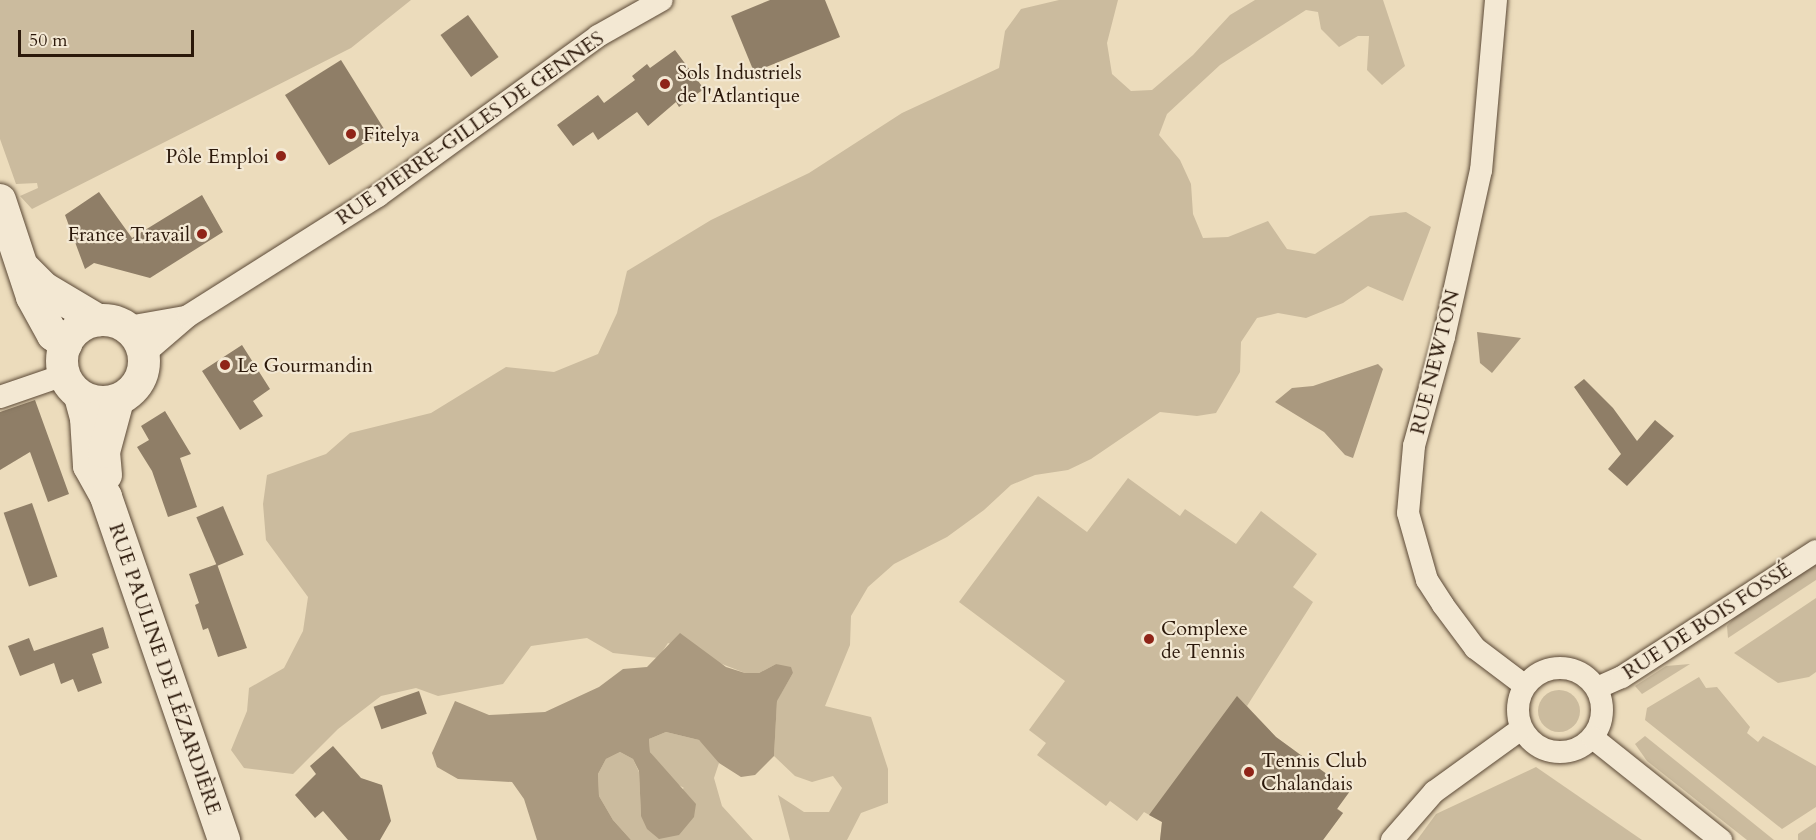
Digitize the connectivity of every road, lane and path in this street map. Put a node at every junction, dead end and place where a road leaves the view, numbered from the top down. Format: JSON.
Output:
{"nodes":[{"id":1,"x":662,"y":0,"type":"edge"},
{"id":2,"x":1496,"y":0,"type":"edge"},
{"id":3,"x":0,"y":200,"type":"edge"},
{"id":4,"x":23,"y":267,"type":"junction"},
{"id":5,"x":188,"y":316,"type":"junction"},
{"id":6,"x":98,"y":320,"type":"junction"},
{"id":7,"x":128,"y":327,"type":"junction"},
{"id":8,"x":66,"y":344,"type":"junction"},
{"id":9,"x":144,"y":354,"type":"junction"},
{"id":10,"x":72,"y":385,"type":"junction"},
{"id":11,"x":0,"y":397,"type":"edge"},
{"id":12,"x":118,"y":400,"type":"junction"},
{"id":13,"x":106,"y":497,"type":"junction"},
{"id":14,"x":1816,"y":551,"type":"edge"},
{"id":15,"x":1524,"y":685,"type":"junction"},
{"id":16,"x":1597,"y":688,"type":"junction"},
{"id":17,"x":1521,"y":729,"type":"junction"},
{"id":18,"x":1593,"y":738,"type":"junction"},
{"id":19,"x":224,"y":840,"type":"edge"},
{"id":20,"x":1392,"y":840,"type":"edge"},
{"id":21,"x":1721,"y":840,"type":"edge"}],
"edges":[{"from":1,"to":5,"type":"street","name":"RUE PIERRE-GILLES DE GENNES"},
{"from":2,"to":15,"type":"street","name":"RUE NEWTON"},
{"from":3,"to":4,"type":"main road"},
{"from":4,"to":6,"type":"main road"},
{"from":4,"to":8,"type":"main road"},
{"from":5,"to":7,"type":"street","name":"RUE PIERRE-GILLES DE GENNES"},
{"from":5,"to":9,"type":"street","name":"RUE PIERRE-GILLES DE GENNES"},
{"from":6,"to":7,"type":"main road"},
{"from":6,"to":8,"type":"main road"},
{"from":7,"to":9,"type":"main road"},
{"from":8,"to":10,"type":"main road"},
{"from":9,"to":12,"type":"main road"},
{"from":10,"to":11,"type":"street"},
{"from":10,"to":12,"type":"main road"},
{"from":10,"to":13,"type":"main road","name":"RUE PAULINE DE LÉZARDIÈRE"},
{"from":12,"to":13,"type":"main road","name":"RUE PAULINE DE LÉZARDIÈRE"},
{"from":13,"to":19,"type":"main road","name":"RUE PAULINE DE LÉZARDIÈRE"},
{"from":14,"to":16,"type":"street","name":"RUE DE BOIS FOSSÉ"},
{"from":15,"to":16,"type":"street"},
{"from":15,"to":17,"type":"street"},
{"from":16,"to":18,"type":"street"},
{"from":17,"to":18,"type":"street"},
{"from":17,"to":20,"type":"street"},
{"from":18,"to":21,"type":"street"}]}
